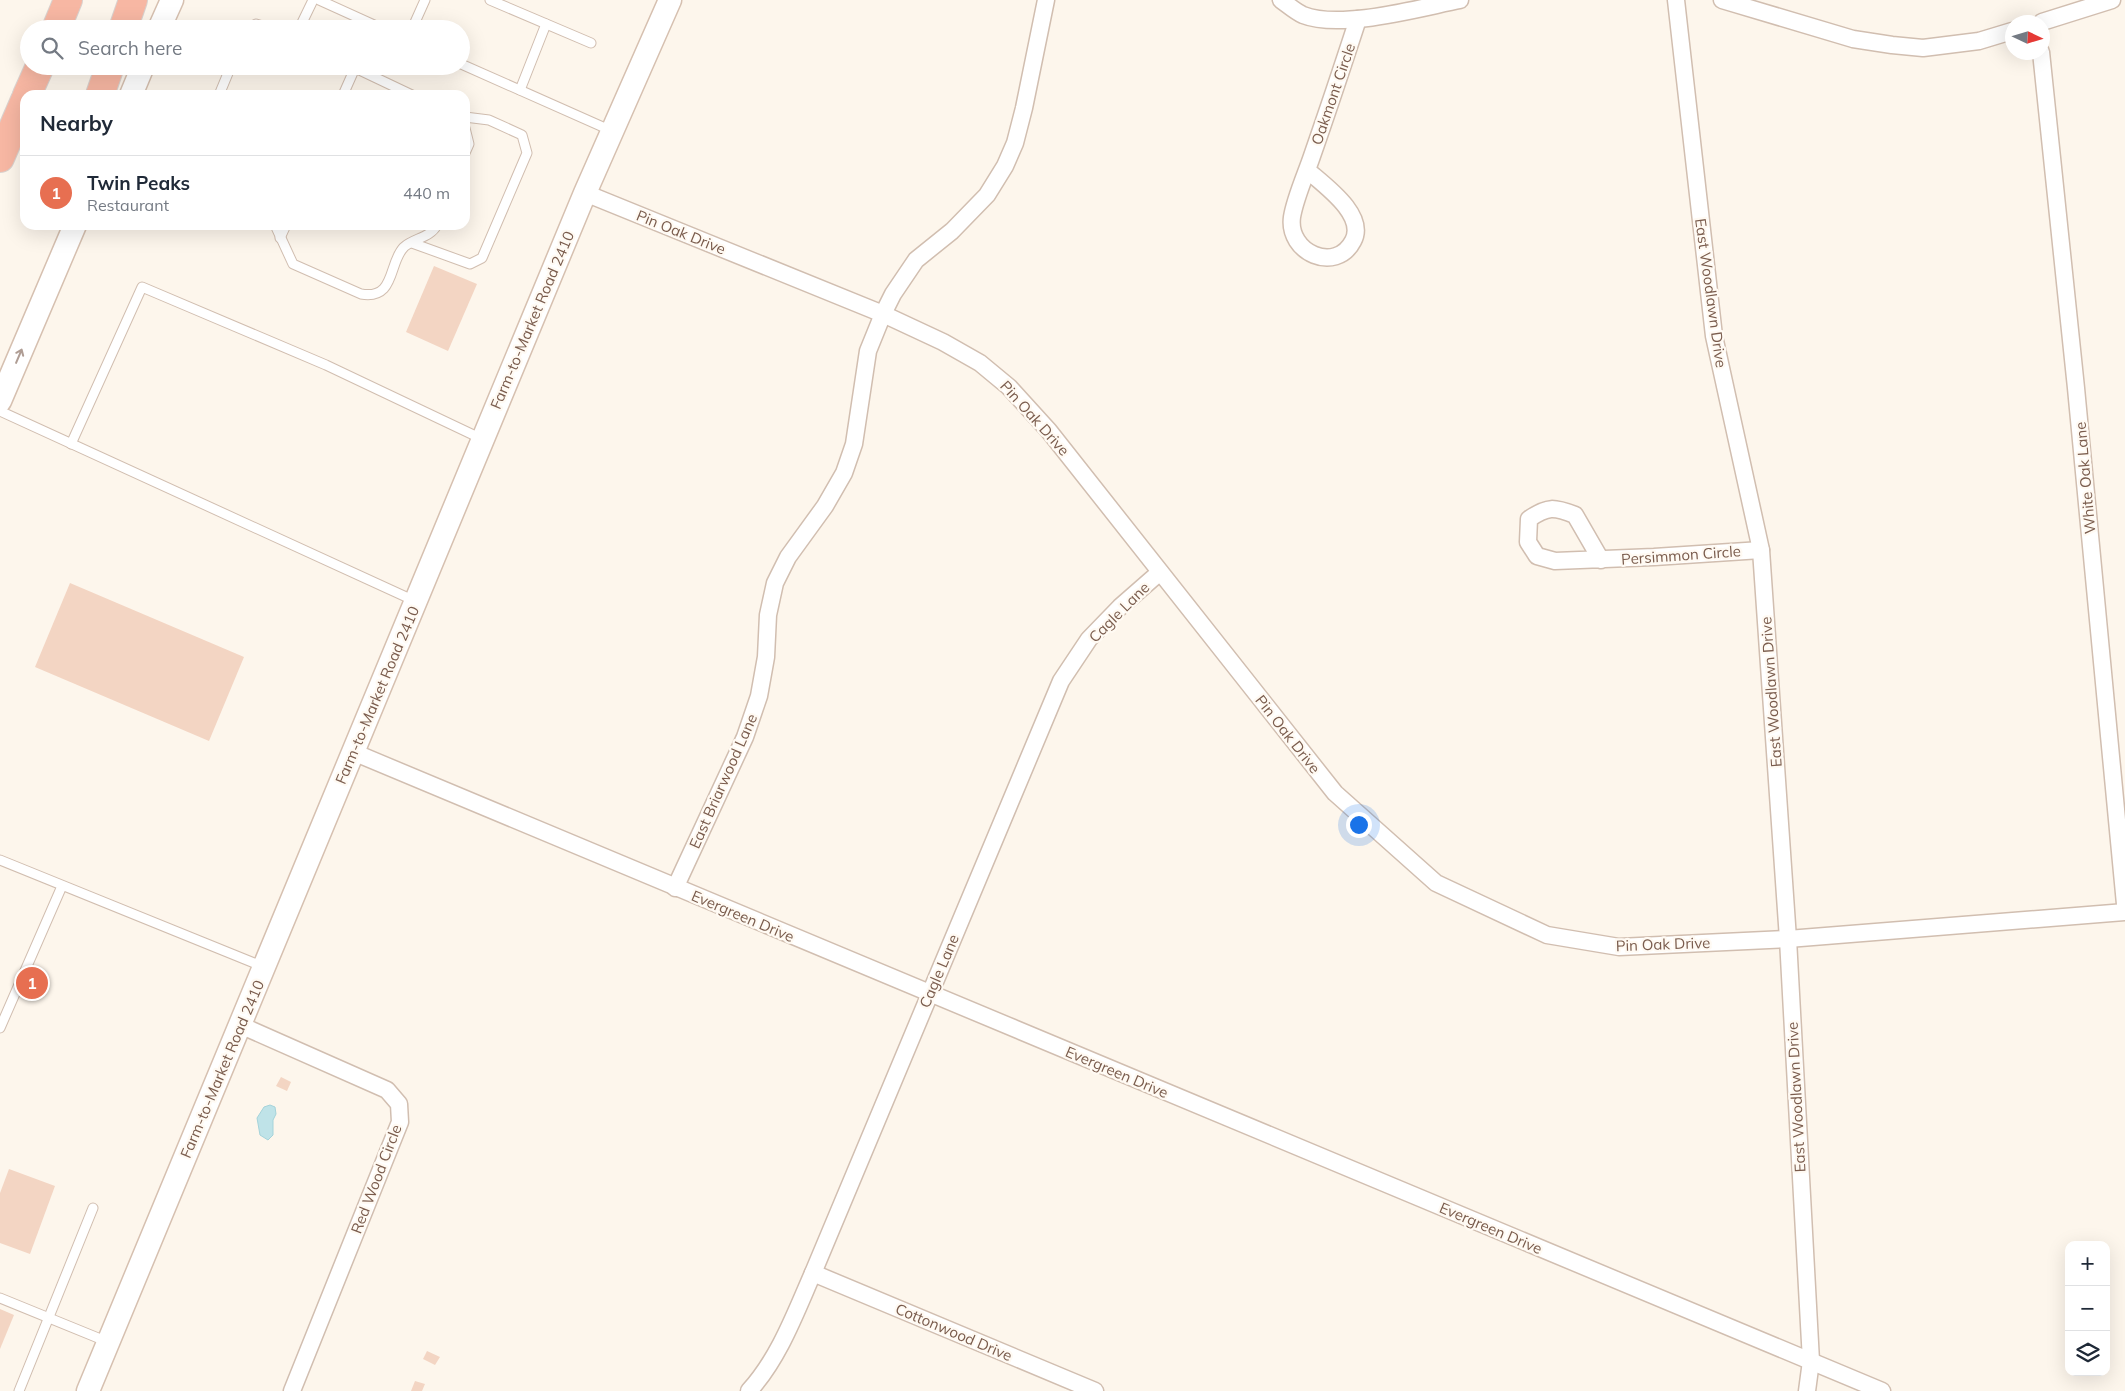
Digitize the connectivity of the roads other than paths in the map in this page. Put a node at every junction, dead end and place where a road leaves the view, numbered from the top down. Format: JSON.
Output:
{"nodes":[{"id":1,"x":68,"y":0,"type":"edge"},
{"id":2,"x":133,"y":0,"type":"edge"},
{"id":3,"x":172,"y":0,"type":"edge"},
{"id":4,"x":313,"y":0,"type":"edge"},
{"id":5,"x":319,"y":0,"type":"edge"},
{"id":6,"x":425,"y":0,"type":"edge"},
{"id":7,"x":490,"y":0,"type":"edge"},
{"id":8,"x":670,"y":0,"type":"edge"},
{"id":9,"x":1046,"y":0,"type":"edge"},
{"id":10,"x":1281,"y":0,"type":"edge"},
{"id":11,"x":1460,"y":0,"type":"edge"},
{"id":12,"x":1676,"y":0,"type":"edge"},
{"id":13,"x":1722,"y":0,"type":"edge"},
{"id":14,"x":2112,"y":0,"type":"edge"},
{"id":15,"x":1358,"y":19,"type":"junction"},
{"id":16,"x":2050,"y":19,"type":"edge"},
{"id":17,"x":60,"y":20,"type":"edge"},
{"id":18,"x":126,"y":20,"type":"edge"},
{"id":19,"x":163,"y":20,"type":"edge"},
{"id":20,"x":304,"y":20,"type":"edge"},
{"id":21,"x":363,"y":20,"type":"edge"},
{"id":22,"x":416,"y":20,"type":"edge"},
{"id":23,"x":546,"y":24,"type":"junction"},
{"id":24,"x":2005,"y":33,"type":"edge"},
{"id":25,"x":591,"y":43,"type":"dead end"},
{"id":26,"x":2042,"y":60,"type":"edge"},
{"id":27,"x":470,"y":68,"type":"edge"},
{"id":28,"x":36,"y":75,"type":"edge"},
{"id":29,"x":107,"y":75,"type":"edge"},
{"id":30,"x":139,"y":75,"type":"edge"},
{"id":31,"x":227,"y":75,"type":"edge"},
{"id":32,"x":350,"y":75,"type":"edge"},
{"id":33,"x":370,"y":75,"type":"edge"},
{"id":34,"x":29,"y":90,"type":"edge"},
{"id":35,"x":102,"y":90,"type":"edge"},
{"id":36,"x":133,"y":90,"type":"edge"},
{"id":37,"x":221,"y":90,"type":"edge"},
{"id":38,"x":345,"y":90,"type":"edge"},
{"id":39,"x":401,"y":90,"type":"edge"},
{"id":40,"x":520,"y":90,"type":"junction"},
{"id":41,"x":20,"y":112,"type":"edge"},
{"id":42,"x":470,"y":118,"type":"edge"},
{"id":43,"x":612,"y":131,"type":"junction"},
{"id":44,"x":0,"y":158,"type":"edge"},
{"id":45,"x":1307,"y":170,"type":"junction"},
{"id":46,"x":585,"y":193,"type":"junction"},
{"id":47,"x":73,"y":230,"type":"edge"},
{"id":48,"x":277,"y":230,"type":"edge"},
{"id":49,"x":284,"y":230,"type":"edge"},
{"id":50,"x":433,"y":230,"type":"edge"},
{"id":51,"x":280,"y":238,"type":"junction"},
{"id":52,"x":412,"y":242,"type":"junction"},
{"id":53,"x":883,"y":314,"type":"junction"},
{"id":54,"x":0,"y":401,"type":"edge"},
{"id":55,"x":0,"y":411,"type":"edge"},
{"id":56,"x":482,"y":440,"type":"junction"},
{"id":57,"x":71,"y":444,"type":"junction"},
{"id":58,"x":1761,"y":550,"type":"junction"},
{"id":59,"x":1601,"y":560,"type":"junction"},
{"id":60,"x":1160,"y":572,"type":"junction"},
{"id":61,"x":415,"y":601,"type":"junction"},
{"id":62,"x":352,"y":752,"type":"junction"},
{"id":63,"x":0,"y":860,"type":"edge"},
{"id":64,"x":62,"y":886,"type":"junction"},
{"id":65,"x":675,"y":888,"type":"junction"},
{"id":66,"x":2125,"y":904,"type":"edge"},
{"id":67,"x":2125,"y":912,"type":"edge"},
{"id":68,"x":1788,"y":939,"type":"junction"},
{"id":69,"x":264,"y":967,"type":"junction"},
{"id":70,"x":930,"y":994,"type":"junction"},
{"id":71,"x":240,"y":1025,"type":"junction"},
{"id":72,"x":0,"y":1028,"type":"edge"},
{"id":73,"x":93,"y":1208,"type":"dead end"},
{"id":74,"x":813,"y":1273,"type":"junction"},
{"id":75,"x":0,"y":1298,"type":"edge"},
{"id":76,"x":49,"y":1318,"type":"junction"},
{"id":77,"x":108,"y":1342,"type":"junction"},
{"id":78,"x":1811,"y":1361,"type":"junction"},
{"id":79,"x":19,"y":1391,"type":"edge"},
{"id":80,"x":88,"y":1391,"type":"edge"},
{"id":81,"x":292,"y":1391,"type":"edge"},
{"id":82,"x":749,"y":1391,"type":"edge"},
{"id":83,"x":1095,"y":1391,"type":"edge"},
{"id":84,"x":1807,"y":1391,"type":"edge"},
{"id":85,"x":1882,"y":1391,"type":"edge"}],
"edges":[{"from":1,"to":17,"type":"highway"},
{"from":2,"to":18,"type":"highway"},
{"from":3,"to":19,"type":"main road"},
{"from":4,"to":20,"type":"lane"},
{"from":5,"to":21,"type":"lane"},
{"from":6,"to":22,"type":"lane"},
{"from":7,"to":23,"type":"lane"},
{"from":8,"to":43,"type":"main road","name":"Farm-to-Market Road 2410"},
{"from":9,"to":53,"type":"street","name":"East Briarwood Lane"},
{"from":10,"to":15,"type":"street"},
{"from":11,"to":15,"type":"street"},
{"from":12,"to":58,"type":"street","name":"East Woodlawn Drive"},
{"from":13,"to":24,"type":"street"},
{"from":14,"to":16,"type":"street"},
{"from":15,"to":45,"type":"street","name":"Oakmont Circle"},
{"from":23,"to":25,"type":"lane"},
{"from":23,"to":40,"type":"lane"},
{"from":26,"to":66,"type":"street","name":"White Oak Lane"},
{"from":27,"to":40,"type":"lane"},
{"from":28,"to":34,"type":"highway"},
{"from":29,"to":35,"type":"highway"},
{"from":30,"to":36,"type":"main road"},
{"from":31,"to":37,"type":"lane"},
{"from":32,"to":38,"type":"lane"},
{"from":33,"to":39,"type":"lane"},
{"from":40,"to":43,"type":"lane"},
{"from":41,"to":44,"type":"highway"},
{"from":42,"to":52,"type":"lane"},
{"from":43,"to":46,"type":"main road","name":"Farm-to-Market Road 2410"},
{"from":45,"to":45,"type":"street","name":"Oakmont Circle"},
{"from":46,"to":53,"type":"street","name":"Pin Oak Drive"},
{"from":46,"to":56,"type":"main road","name":"Farm-to-Market Road 2410"},
{"from":54,"to":47,"type":"main road","one_way":true},
{"from":48,"to":51,"type":"lane"},
{"from":49,"to":51,"type":"lane"},
{"from":50,"to":52,"type":"lane"},
{"from":51,"to":52,"type":"lane"},
{"from":53,"to":60,"type":"street","name":"Pin Oak Drive"},
{"from":53,"to":65,"type":"street","name":"East Briarwood Lane"},
{"from":55,"to":57,"type":"lane"},
{"from":56,"to":57,"type":"lane"},
{"from":56,"to":61,"type":"main road","name":"Farm-to-Market Road 2410"},
{"from":57,"to":61,"type":"lane"},
{"from":58,"to":59,"type":"street","name":"Persimmon Circle"},
{"from":58,"to":68,"type":"street","name":"East Woodlawn Drive"},
{"from":59,"to":59,"type":"street","name":"Persimmon Circle"},
{"from":60,"to":68,"type":"street","name":"Pin Oak Drive"},
{"from":60,"to":70,"type":"street","name":"Cagle Lane"},
{"from":61,"to":62,"type":"main road","name":"Farm-to-Market Road 2410"},
{"from":62,"to":65,"type":"street","name":"Evergreen Drive"},
{"from":62,"to":69,"type":"main road","name":"Farm-to-Market Road 2410"},
{"from":63,"to":64,"type":"lane"},
{"from":64,"to":69,"type":"lane"},
{"from":64,"to":72,"type":"lane"},
{"from":65,"to":70,"type":"street","name":"Evergreen Drive"},
{"from":67,"to":68,"type":"street","name":"Pin Oak Drive"},
{"from":68,"to":78,"type":"street","name":"East Woodlawn Drive"},
{"from":69,"to":71,"type":"main road","name":"Farm-to-Market Road 2410"},
{"from":70,"to":74,"type":"street","name":"Cagle Lane"},
{"from":70,"to":78,"type":"street","name":"Evergreen Drive"},
{"from":71,"to":77,"type":"main road","name":"Farm-to-Market Road 2410"},
{"from":71,"to":81,"type":"street","name":"Red Wood Circle"},
{"from":73,"to":76,"type":"lane"},
{"from":74,"to":82,"type":"street","name":"Cagle Lane"},
{"from":74,"to":83,"type":"street","name":"Cottonwood Drive"},
{"from":75,"to":76,"type":"lane"},
{"from":76,"to":77,"type":"lane"},
{"from":76,"to":79,"type":"lane"},
{"from":77,"to":80,"type":"main road","name":"Farm-to-Market Road 2410"},
{"from":78,"to":84,"type":"street","name":"East Woodlawn Drive"},
{"from":78,"to":85,"type":"street","name":"Evergreen Drive"}]}
